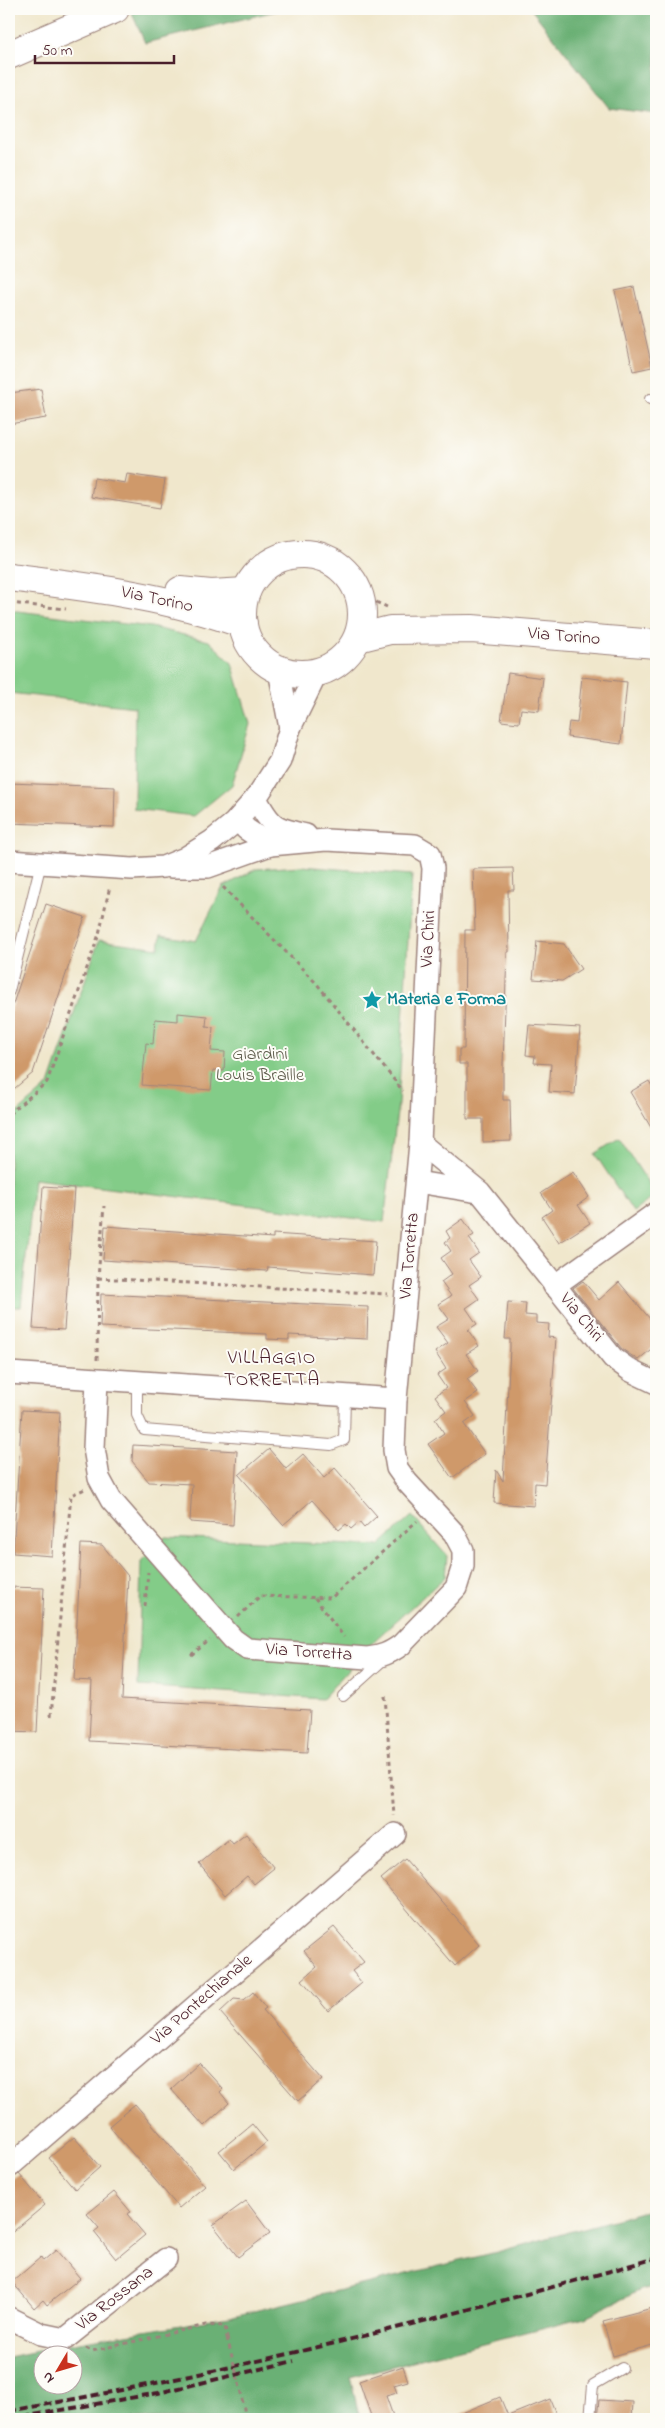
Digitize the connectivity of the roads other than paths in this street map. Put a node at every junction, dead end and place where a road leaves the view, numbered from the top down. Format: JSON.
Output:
{"nodes":[{"id":1,"x":115,"y":9,"type":"edge"},
{"id":2,"x":9,"y":55,"type":"edge"},
{"id":3,"x":9,"y":577,"type":"edge"},
{"id":4,"x":247,"y":584,"type":"junction"},
{"id":5,"x":99,"y":588,"type":"junction"},
{"id":6,"x":362,"y":602,"type":"junction"},
{"id":7,"x":243,"y":624,"type":"junction"},
{"id":8,"x":472,"y":629,"type":"junction"},
{"id":9,"x":358,"y":638,"type":"junction"},
{"id":10,"x":656,"y":644,"type":"edge"},
{"id":11,"x":279,"y":670,"type":"junction"},
{"id":12,"x":317,"y":673,"type":"junction"},
{"id":13,"x":290,"y":728,"type":"junction"},
{"id":14,"x":256,"y":798,"type":"junction"},
{"id":15,"x":238,"y":819,"type":"junction"},
{"id":16,"x":326,"y":840,"type":"junction"},
{"id":17,"x":270,"y":844,"type":"junction"},
{"id":18,"x":9,"y":861,"type":"edge"},
{"id":19,"x":41,"y":863,"type":"junction"},
{"id":20,"x":163,"y":867,"type":"junction"},
{"id":21,"x":9,"y":991,"type":"edge"},
{"id":22,"x":420,"y":1143,"type":"junction"},
{"id":23,"x":417,"y":1182,"type":"junction"},
{"id":24,"x":480,"y":1192,"type":"junction"},
{"id":25,"x":656,"y":1213,"type":"edge"},
{"id":26,"x":554,"y":1286,"type":"junction"},
{"id":27,"x":9,"y":1373,"type":"edge"},
{"id":28,"x":97,"y":1380,"type":"junction"},
{"id":29,"x":137,"y":1382,"type":"junction"},
{"id":30,"x":656,"y":1383,"type":"edge"},
{"id":31,"x":345,"y":1396,"type":"junction"},
{"id":32,"x":396,"y":1399,"type":"junction"},
{"id":33,"x":391,"y":1652,"type":"junction"},
{"id":34,"x":343,"y":1696,"type":"dead end"},
{"id":35,"x":395,"y":1834,"type":"road end"},
{"id":36,"x":9,"y":2167,"type":"edge"},
{"id":37,"x":166,"y":2259,"type":"dead end"},
{"id":38,"x":9,"y":2318,"type":"edge"},
{"id":39,"x":622,"y":2368,"type":"dead end"},
{"id":40,"x":590,"y":2419,"type":"edge"}],
"edges":[{"from":1,"to":2,"type":"main road"},
{"from":3,"to":5,"type":"main road","name":"Via Torino"},
{"from":4,"to":5,"type":"main road","name":"Via Torino"},
{"from":4,"to":6,"type":"main road"},
{"from":4,"to":7,"type":"main road"},
{"from":5,"to":7,"type":"main road","name":"Via Torino"},
{"from":6,"to":8,"type":"main road","name":"Via Torino"},
{"from":6,"to":9,"type":"main road"},
{"from":7,"to":11,"type":"main road"},
{"from":8,"to":9,"type":"main road","name":"Via Torino"},
{"from":8,"to":10,"type":"main road","name":"Via Torino"},
{"from":9,"to":12,"type":"main road"},
{"from":11,"to":12,"type":"main road"},
{"from":11,"to":13,"type":"street","name":"Via Chiri"},
{"from":12,"to":13,"type":"street","name":"Via Chiri"},
{"from":13,"to":14,"type":"street","name":"Via Chiri"},
{"from":14,"to":15,"type":"street","name":"Via Chiri"},
{"from":14,"to":16,"type":"street","name":"Via Chiri"},
{"from":15,"to":17,"type":"street"},
{"from":15,"to":20,"type":"street","name":"Via Chiri"},
{"from":16,"to":17,"type":"street","name":"Via Chiri"},
{"from":16,"to":22,"type":"street","name":"Via Chiri"},
{"from":17,"to":20,"type":"street","name":"Via Chiri"},
{"from":18,"to":19,"type":"street","name":"Via Chiri"},
{"from":19,"to":20,"type":"street","name":"Via Chiri"},
{"from":19,"to":21,"type":"lane"},
{"from":22,"to":23,"type":"street","name":"Via Torretta"},
{"from":22,"to":24,"type":"street","name":"Via Chiri"},
{"from":23,"to":24,"type":"street"},
{"from":23,"to":32,"type":"street","name":"Via Torretta"},
{"from":24,"to":26,"type":"street","name":"Via Chiri"},
{"from":25,"to":26,"type":"street"},
{"from":26,"to":30,"type":"street","name":"Via Chiri"},
{"from":27,"to":28,"type":"street"},
{"from":28,"to":29,"type":"street"},
{"from":28,"to":33,"type":"street","name":"Via Torretta"},
{"from":29,"to":31,"type":"street"},
{"from":29,"to":31,"type":"lane"},
{"from":31,"to":32,"type":"street"},
{"from":32,"to":33,"type":"street","name":"Via Torretta"},
{"from":33,"to":34,"type":"lane"},
{"from":35,"to":36,"type":"street","name":"Via Pontechianale"},
{"from":37,"to":38,"type":"street","name":"Via Rossana"},
{"from":39,"to":40,"type":"lane"}]}
